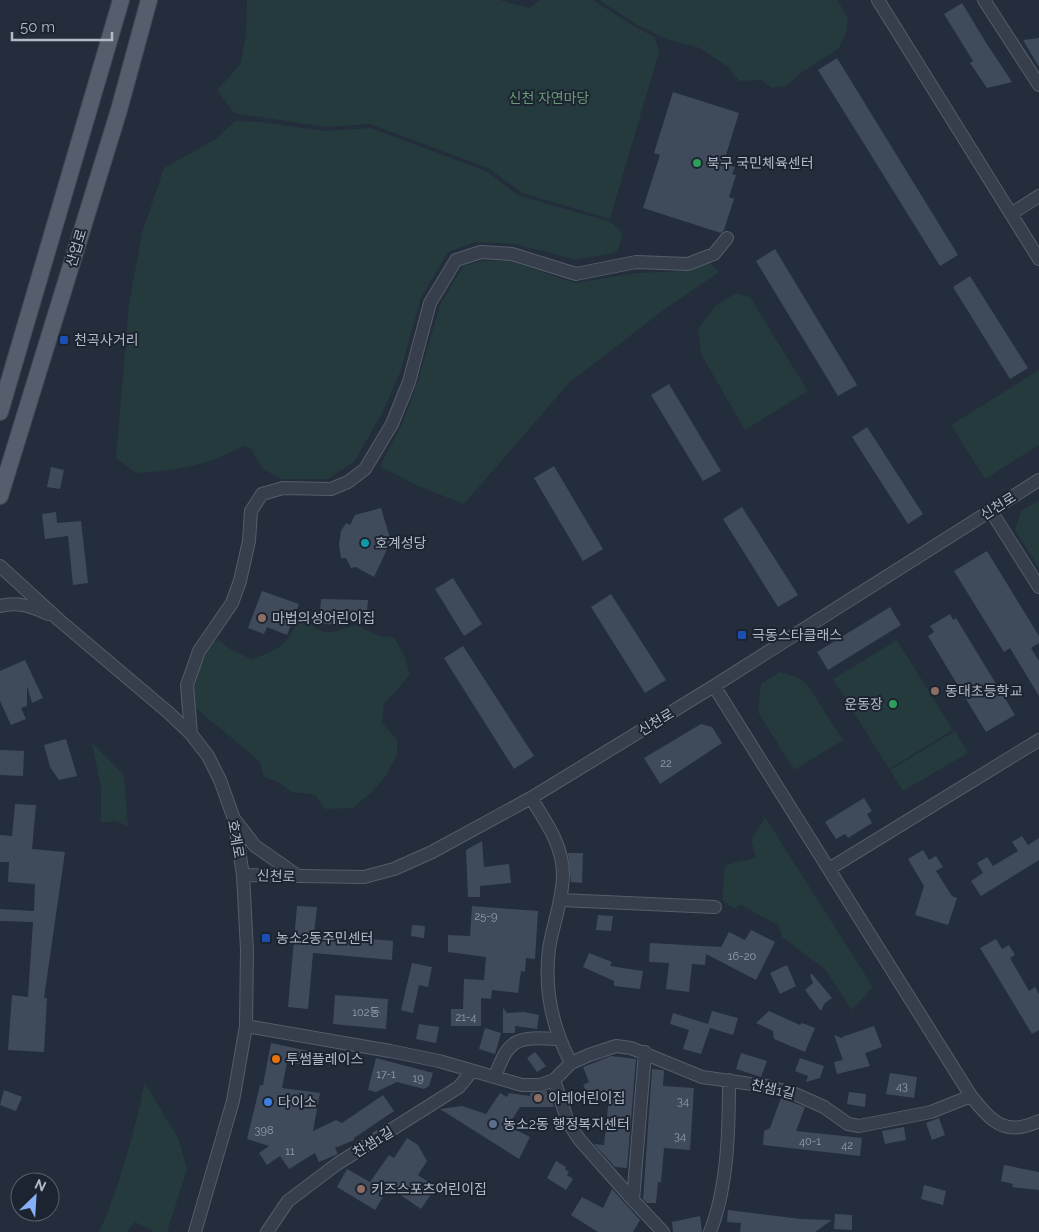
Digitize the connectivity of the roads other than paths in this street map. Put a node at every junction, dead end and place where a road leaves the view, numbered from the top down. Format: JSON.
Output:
{"nodes":[{"id":1,"x":121,"y":0,"type":"edge"},
{"id":2,"x":149,"y":0,"type":"edge"},
{"id":3,"x":878,"y":0,"type":"edge"},
{"id":4,"x":984,"y":0,"type":"edge"},
{"id":5,"x":1039,"y":85,"type":"edge"},
{"id":6,"x":1039,"y":196,"type":"edge"},
{"id":7,"x":1011,"y":214,"type":"junction"},
{"id":8,"x":727,"y":238,"type":"dead end"},
{"id":9,"x":1039,"y":259,"type":"edge"},
{"id":10,"x":0,"y":412,"type":"edge"},
{"id":11,"x":1039,"y":480,"type":"edge"},
{"id":12,"x":0,"y":496,"type":"edge"},
{"id":13,"x":992,"y":511,"type":"junction"},
{"id":14,"x":0,"y":566,"type":"edge"},
{"id":15,"x":1039,"y":587,"type":"edge"},
{"id":16,"x":0,"y":606,"type":"edge"},
{"id":17,"x":59,"y":620,"type":"junction"},
{"id":18,"x":714,"y":686,"type":"junction"},
{"id":19,"x":191,"y":734,"type":"junction"},
{"id":20,"x":1039,"y":740,"type":"edge"},
{"id":21,"x":531,"y":798,"type":"junction"},
{"id":22,"x":234,"y":818,"type":"junction"},
{"id":23,"x":829,"y":869,"type":"junction"},
{"id":24,"x":243,"y":875,"type":"junction"},
{"id":25,"x":300,"y":877,"type":"junction"},
{"id":26,"x":561,"y":900,"type":"junction"},
{"id":27,"x":715,"y":907,"type":"dead end"},
{"id":28,"x":246,"y":1026,"type":"junction"},
{"id":29,"x":558,"y":1038,"type":"junction"},
{"id":30,"x":645,"y":1052,"type":"junction"},
{"id":31,"x":571,"y":1063,"type":"junction"},
{"id":32,"x":472,"y":1071,"type":"junction"},
{"id":33,"x":494,"y":1077,"type":"junction"},
{"id":34,"x":554,"y":1080,"type":"junction"},
{"id":35,"x":729,"y":1080,"type":"junction"},
{"id":36,"x":971,"y":1096,"type":"junction"},
{"id":37,"x":1039,"y":1122,"type":"edge"},
{"id":38,"x":633,"y":1200,"type":"junction"},
{"id":39,"x":195,"y":1232,"type":"edge"},
{"id":40,"x":267,"y":1232,"type":"edge"},
{"id":41,"x":663,"y":1232,"type":"edge"},
{"id":42,"x":710,"y":1232,"type":"edge"}],
"edges":[{"from":1,"to":10,"type":"main road","name":"산업로"},
{"from":2,"to":12,"type":"main road","name":"산업로"},
{"from":3,"to":7,"type":"street"},
{"from":4,"to":5,"type":"street"},
{"from":6,"to":7,"type":"street"},
{"from":7,"to":9,"type":"street"},
{"from":8,"to":19,"type":"street"},
{"from":11,"to":13,"type":"street","name":"신천로"},
{"from":13,"to":15,"type":"street"},
{"from":13,"to":18,"type":"street","name":"신천로"},
{"from":14,"to":17,"type":"street","name":"호계로"},
{"from":16,"to":17,"type":"street"},
{"from":17,"to":19,"type":"street","name":"호계로"},
{"from":18,"to":21,"type":"street","name":"신천로"},
{"from":18,"to":23,"type":"street"},
{"from":19,"to":22,"type":"street","name":"호계로"},
{"from":20,"to":23,"type":"street"},
{"from":21,"to":25,"type":"street","name":"신천로"},
{"from":21,"to":26,"type":"street"},
{"from":22,"to":24,"type":"street","name":"호계로"},
{"from":22,"to":25,"type":"street"},
{"from":23,"to":36,"type":"street"},
{"from":24,"to":25,"type":"street","name":"신천로"},
{"from":24,"to":28,"type":"street","name":"호계로"},
{"from":26,"to":27,"type":"street"},
{"from":26,"to":29,"type":"street"},
{"from":28,"to":32,"type":"street"},
{"from":28,"to":39,"type":"street","name":"호계로"},
{"from":29,"to":31,"type":"street"},
{"from":29,"to":33,"type":"street"},
{"from":30,"to":31,"type":"street","name":"찬샘1길"},
{"from":30,"to":35,"type":"street","name":"찬샘1길"},
{"from":30,"to":38,"type":"street"},
{"from":31,"to":34,"type":"street","name":"찬샘1길"},
{"from":32,"to":33,"type":"street"},
{"from":32,"to":40,"type":"street","name":"찬샘1길"},
{"from":33,"to":34,"type":"street"},
{"from":34,"to":38,"type":"street"},
{"from":35,"to":36,"type":"street","name":"찬샘1길"},
{"from":35,"to":42,"type":"street"},
{"from":36,"to":37,"type":"street"},
{"from":38,"to":41,"type":"street"}]}
